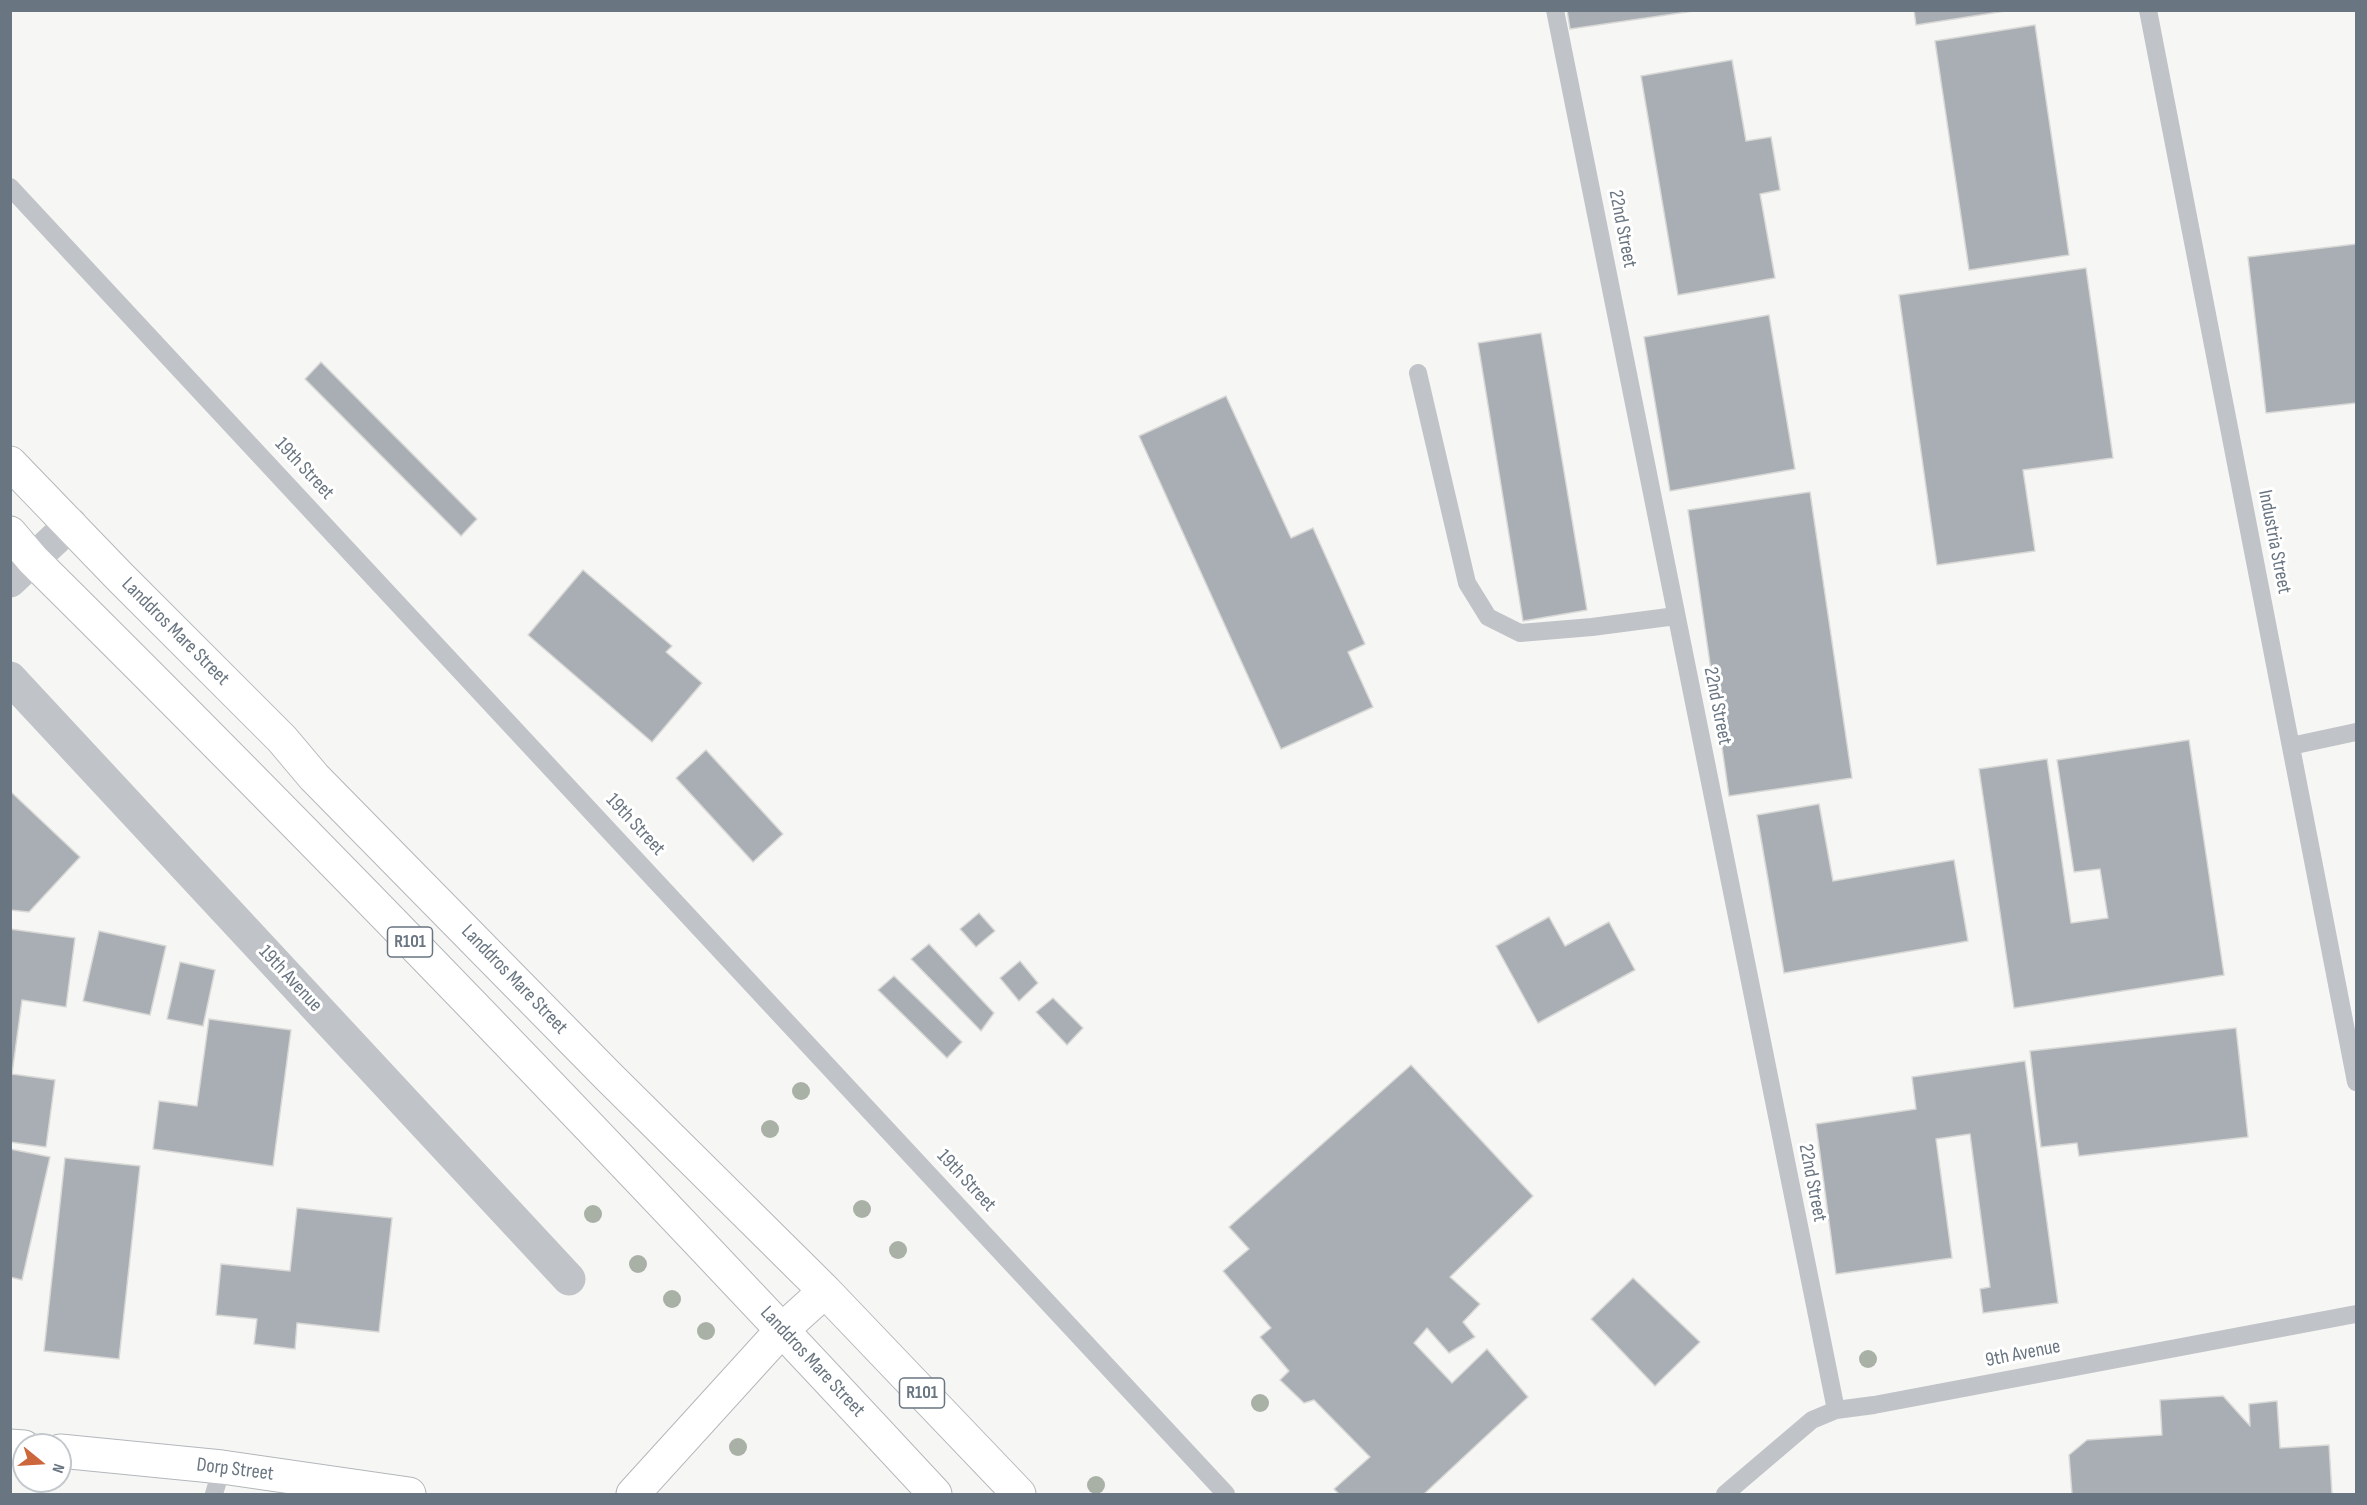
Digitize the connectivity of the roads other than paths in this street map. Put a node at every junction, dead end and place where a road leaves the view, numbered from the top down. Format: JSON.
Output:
{"nodes":[{"id":1,"x":1555,"y":10,"type":"edge"},
{"id":2,"x":2148,"y":10,"type":"edge"},
{"id":3,"x":10,"y":187,"type":"edge"},
{"id":4,"x":1418,"y":373,"type":"dead end"},
{"id":5,"x":10,"y":463,"type":"edge"},
{"id":6,"x":71,"y":525,"type":"junction"},
{"id":7,"x":10,"y":533,"type":"edge"},
{"id":8,"x":22,"y":571,"type":"edge"},
{"id":9,"x":1676,"y":616,"type":"junction"},
{"id":10,"x":10,"y":678,"type":"edge"},
{"id":11,"x":2356,"y":732,"type":"edge"},
{"id":12,"x":2291,"y":746,"type":"junction"},
{"id":13,"x":2356,"y":1082,"type":"edge"},
{"id":14,"x":569,"y":1279,"type":"dead end"},
{"id":15,"x":825,"y":1291,"type":"junction"},
{"id":16,"x":2356,"y":1314,"type":"edge"},
{"id":17,"x":782,"y":1330,"type":"junction"},
{"id":18,"x":1836,"y":1410,"type":"junction"},
{"id":19,"x":72,"y":1452,"type":"edge"},
{"id":20,"x":218,"y":1481,"type":"edge"},
{"id":21,"x":409,"y":1494,"type":"edge"},
{"id":22,"x":633,"y":1494,"type":"edge"},
{"id":23,"x":935,"y":1494,"type":"edge"},
{"id":24,"x":1019,"y":1494,"type":"edge"},
{"id":25,"x":1226,"y":1494,"type":"edge"},
{"id":26,"x":1725,"y":1494,"type":"edge"}],
"edges":[{"from":1,"to":9,"type":"lane","name":"22nd Street"},
{"from":2,"to":12,"type":"lane","name":"Industria Street"},
{"from":3,"to":25,"type":"lane","name":"19th Street"},
{"from":4,"to":9,"type":"lane"},
{"from":5,"to":6,"type":"main road","name":"Landdros Mare Street","number":"R101"},
{"from":6,"to":8,"type":"street"},
{"from":6,"to":15,"type":"main road","name":"Landdros Mare Street","number":"R101"},
{"from":7,"to":8,"type":"main road","name":"Landdros Mare Street","number":"R101"},
{"from":8,"to":17,"type":"main road","name":"Landdros Mare Street","number":"R101"},
{"from":9,"to":18,"type":"lane","name":"22nd Street"},
{"from":10,"to":14,"type":"street","name":"19th Avenue"},
{"from":11,"to":12,"type":"lane"},
{"from":12,"to":13,"type":"lane","name":"Industria Street"},
{"from":15,"to":17,"type":"main road"},
{"from":15,"to":24,"type":"main road","name":"Landdros Mare Street","number":"R101"},
{"from":16,"to":18,"type":"lane","name":"9th Avenue"},
{"from":17,"to":22,"type":"main road"},
{"from":17,"to":23,"type":"main road","name":"Landdros Mare Street","number":"R101"},
{"from":18,"to":26,"type":"lane","name":"9th Avenue"},
{"from":19,"to":20,"type":"main road","name":"Dorp Street"},
{"from":20,"to":21,"type":"main road","name":"Dorp Street"}]}
